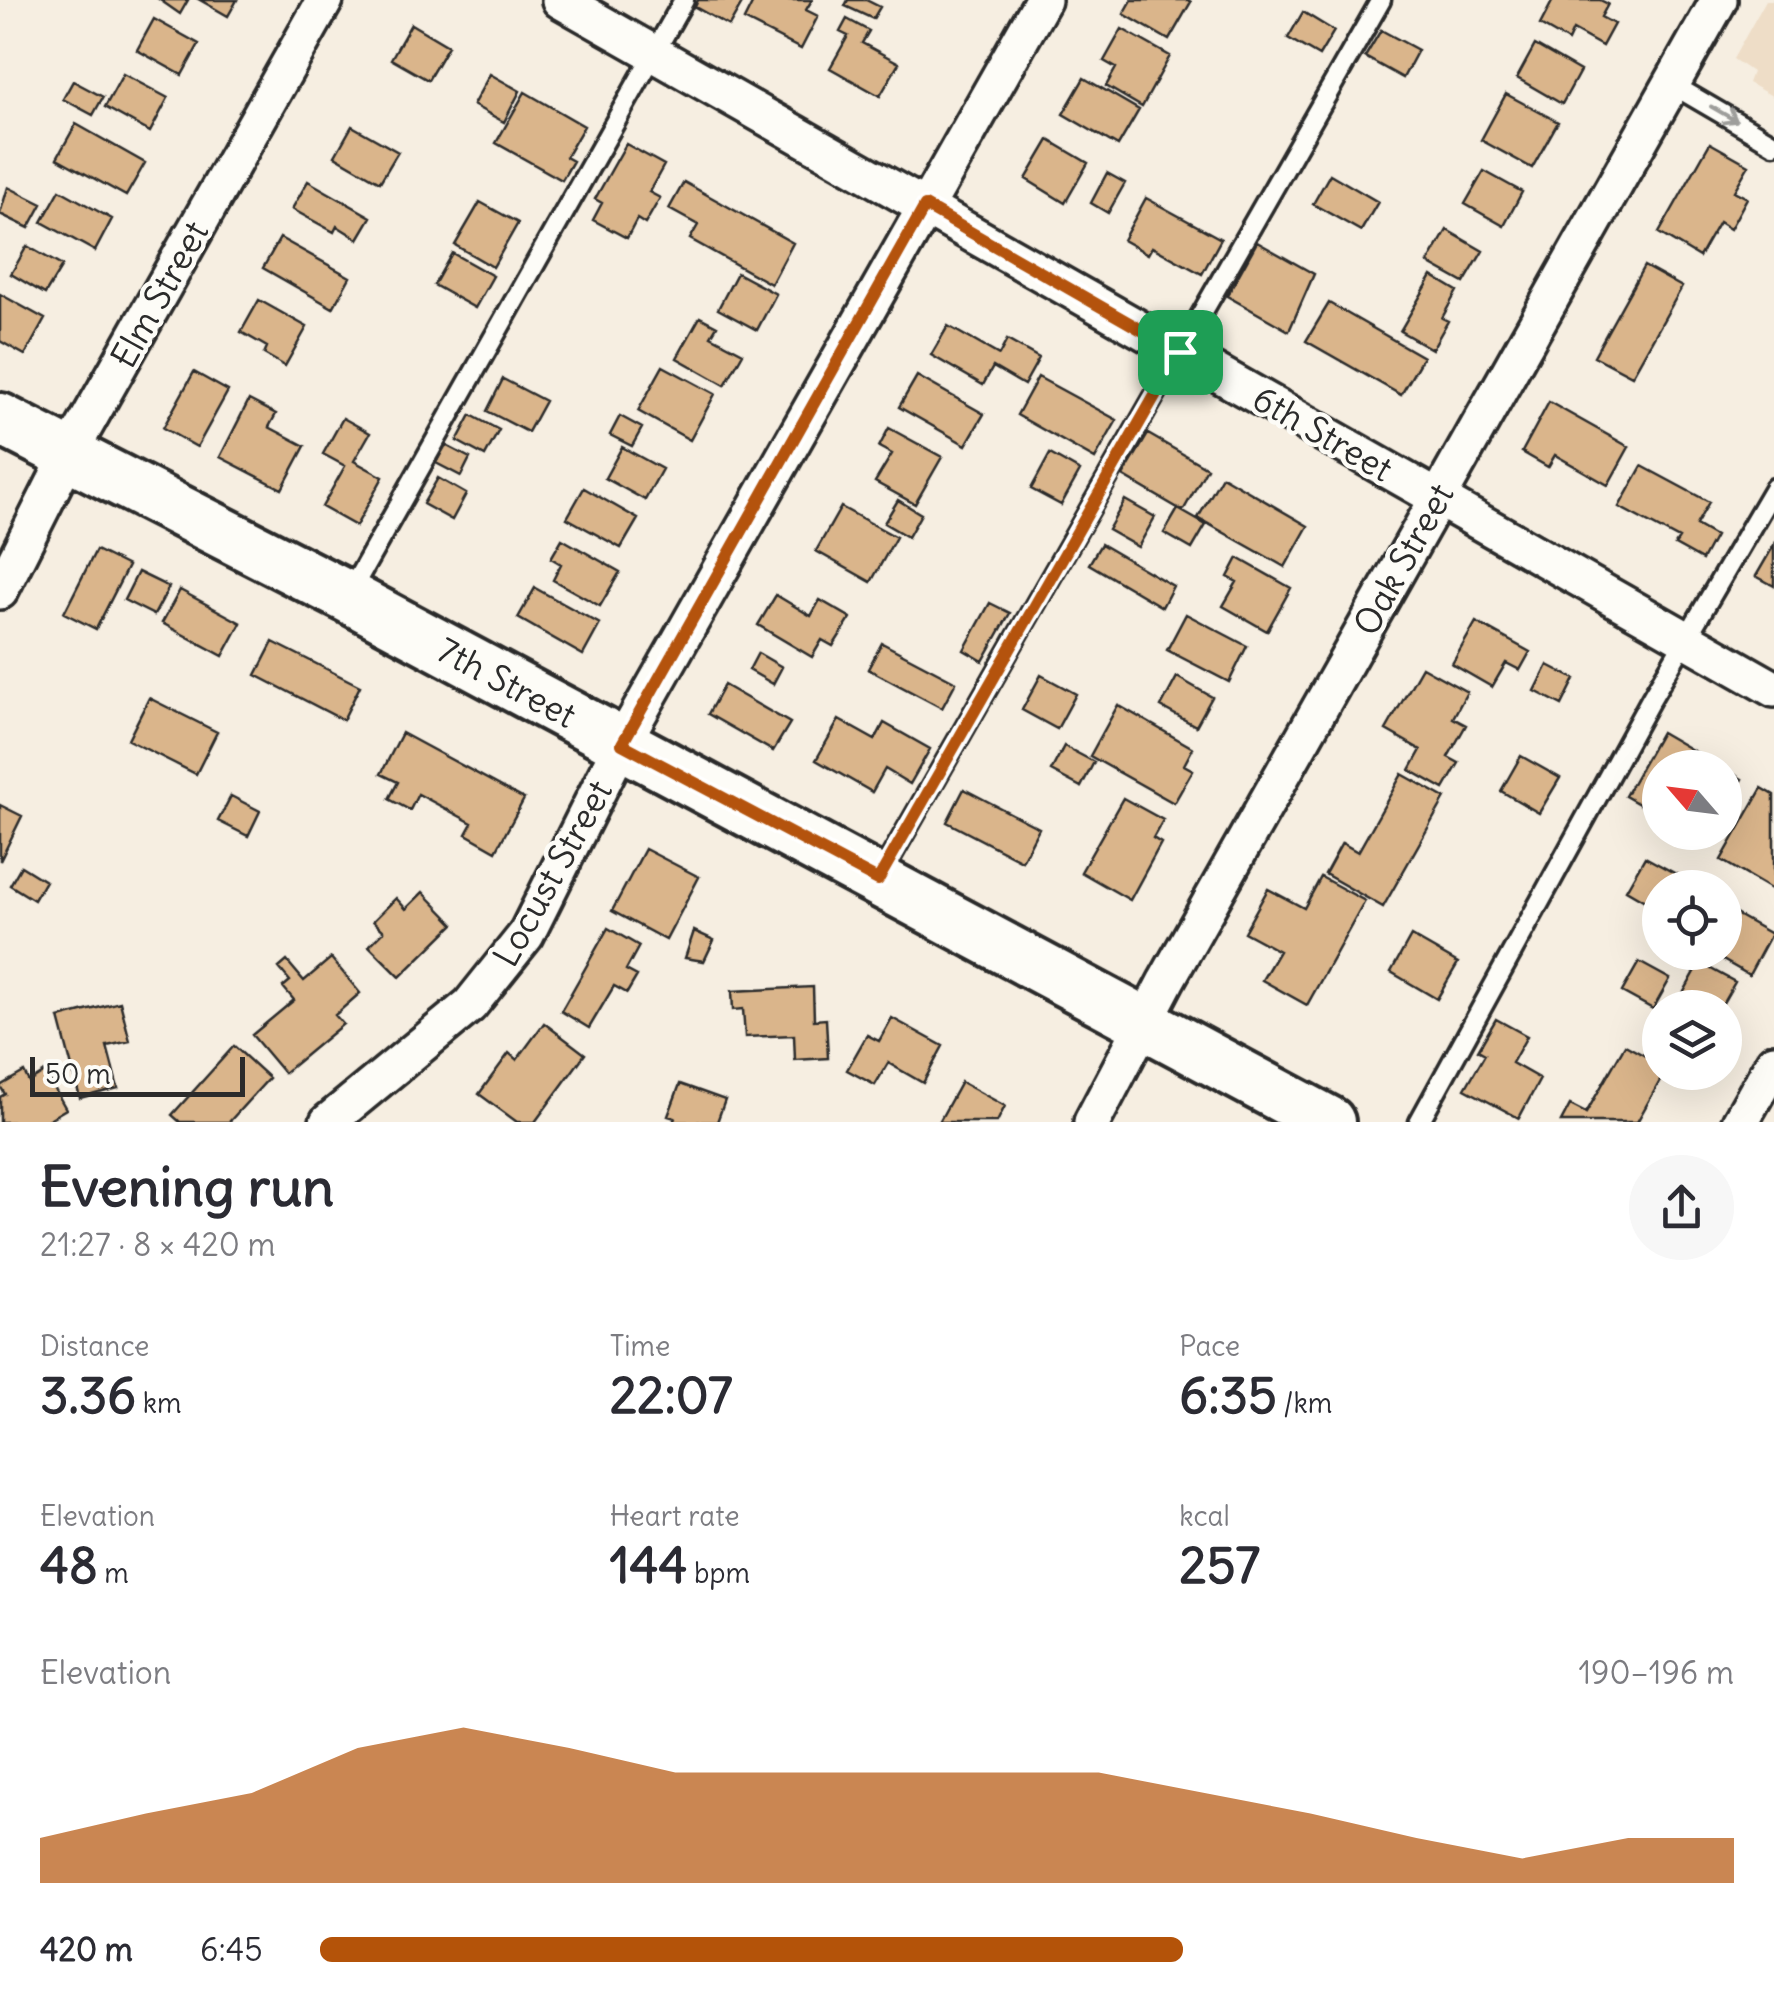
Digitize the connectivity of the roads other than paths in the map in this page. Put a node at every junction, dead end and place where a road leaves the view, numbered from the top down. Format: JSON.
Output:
{"nodes":[{"id":1,"x":325,"y":0,"type":"edge"},
{"id":2,"x":560,"y":0,"type":"edge"},
{"id":3,"x":684,"y":0,"type":"edge"},
{"id":4,"x":1042,"y":0,"type":"edge"},
{"id":5,"x":1381,"y":0,"type":"edge"},
{"id":6,"x":1719,"y":0,"type":"edge"},
{"id":7,"x":654,"y":53,"type":"junction"},
{"id":8,"x":1673,"y":85,"type":"junction"},
{"id":9,"x":1774,"y":144,"type":"edge"},
{"id":10,"x":925,"y":206,"type":"junction"},
{"id":11,"x":1180,"y":352,"type":"junction"},
{"id":12,"x":0,"y":419,"type":"edge"},
{"id":13,"x":68,"y":456,"type":"junction"},
{"id":14,"x":1774,"y":488,"type":"edge"},
{"id":15,"x":1437,"y":498,"type":"junction"},
{"id":16,"x":0,"y":592,"type":"edge"},
{"id":17,"x":348,"y":597,"type":"junction"},
{"id":18,"x":1689,"y":640,"type":"junction"},
{"id":19,"x":1774,"y":688,"type":"edge"},
{"id":20,"x":622,"y":744,"type":"junction"},
{"id":21,"x":878,"y":880,"type":"junction"},
{"id":22,"x":1142,"y":1024,"type":"junction"},
{"id":23,"x":1774,"y":1062,"type":"edge"},
{"id":24,"x":328,"y":1122,"type":"edge"},
{"id":25,"x":1092,"y":1122,"type":"edge"},
{"id":26,"x":1328,"y":1122,"type":"edge"},
{"id":27,"x":1419,"y":1122,"type":"edge"},
{"id":28,"x":1740,"y":1122,"type":"edge"}],
"edges":[{"from":1,"to":13,"type":"street","name":"Elm Street"},
{"from":2,"to":7,"type":"street","name":"6th Street"},
{"from":3,"to":7,"type":"lane"},
{"from":4,"to":10,"type":"street","name":"Locust Street"},
{"from":5,"to":11,"type":"lane"},
{"from":6,"to":8,"type":"street","name":"Oak Street"},
{"from":7,"to":10,"type":"street","name":"6th Street"},
{"from":7,"to":17,"type":"lane"},
{"from":8,"to":9,"type":"lane","one_way":true},
{"from":8,"to":15,"type":"street","name":"Oak Street"},
{"from":10,"to":11,"type":"street","name":"6th Street"},
{"from":10,"to":20,"type":"street","name":"Locust Street"},
{"from":11,"to":15,"type":"street","name":"6th Street"},
{"from":11,"to":21,"type":"lane"},
{"from":12,"to":13,"type":"street","name":"7th Street"},
{"from":13,"to":16,"type":"street","name":"Elm Street"},
{"from":13,"to":17,"type":"street","name":"7th Street"},
{"from":14,"to":18,"type":"lane"},
{"from":15,"to":18,"type":"street","name":"6th Street"},
{"from":15,"to":22,"type":"street","name":"Oak Street"},
{"from":17,"to":20,"type":"street","name":"7th Street"},
{"from":18,"to":19,"type":"street","name":"6th Street"},
{"from":18,"to":27,"type":"lane"},
{"from":20,"to":21,"type":"street","name":"7th Street"},
{"from":20,"to":24,"type":"street","name":"Locust Street"},
{"from":21,"to":22,"type":"street","name":"7th Street"},
{"from":22,"to":25,"type":"street","name":"Oak Street"},
{"from":22,"to":26,"type":"street","name":"7th Street"},
{"from":23,"to":28,"type":"street"}]}
